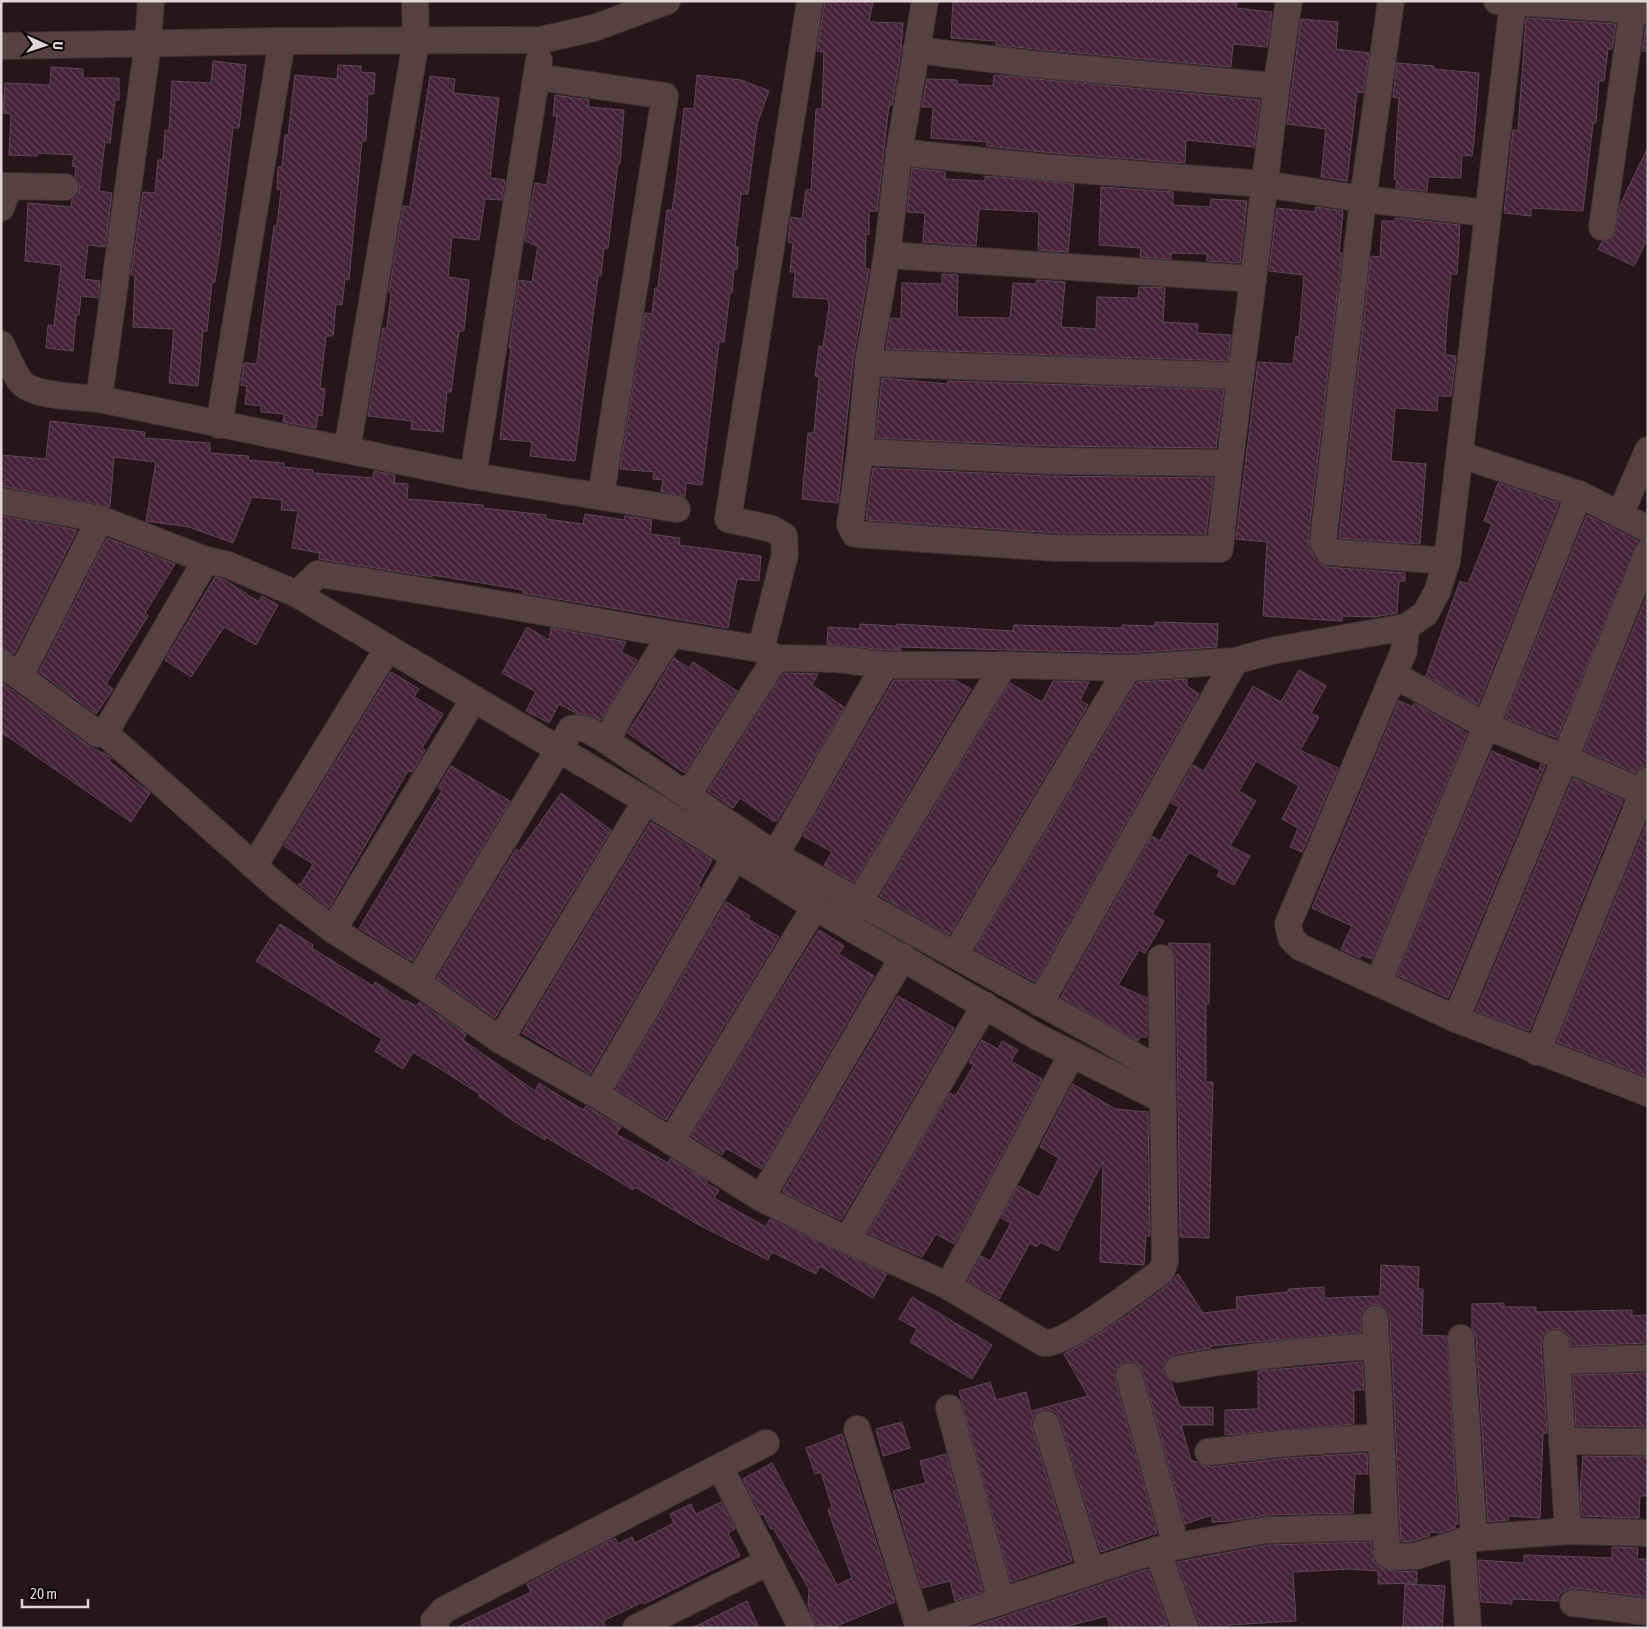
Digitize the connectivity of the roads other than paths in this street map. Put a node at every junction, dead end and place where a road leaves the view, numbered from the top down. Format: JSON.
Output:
{"nodes":[{"id":1,"x":151,"y":1,"type":"edge"},
{"id":2,"x":415,"y":1,"type":"edge"},
{"id":3,"x":667,"y":1,"type":"edge"},
{"id":4,"x":810,"y":1,"type":"edge"},
{"id":5,"x":926,"y":1,"type":"edge"},
{"id":6,"x":1290,"y":1,"type":"edge"},
{"id":7,"x":1391,"y":1,"type":"edge"},
{"id":8,"x":1505,"y":2,"type":"edge"},
{"id":9,"x":1640,"y":10,"type":"edge"},
{"id":10,"x":541,"y":40,"type":"junction"},
{"id":11,"x":282,"y":41,"type":"junction"},
{"id":12,"x":416,"y":41,"type":"junction"},
{"id":13,"x":148,"y":43,"type":"junction"},
{"id":14,"x":1,"y":46,"type":"edge"},
{"id":15,"x":916,"y":50,"type":"junction"},
{"id":16,"x":537,"y":77,"type":"junction"},
{"id":17,"x":1275,"y":86,"type":"junction"},
{"id":18,"x":899,"y":152,"type":"junction"},
{"id":19,"x":1264,"y":184,"type":"junction"},
{"id":20,"x":65,"y":187,"type":"dead end"},
{"id":21,"x":4,"y":193,"type":"edge"},
{"id":22,"x":1363,"y":199,"type":"junction"},
{"id":23,"x":1487,"y":213,"type":"junction"},
{"id":24,"x":1602,"y":227,"type":"dead end"},
{"id":25,"x":887,"y":255,"type":"junction"},
{"id":26,"x":1253,"y":279,"type":"junction"},
{"id":27,"x":1,"y":344,"type":"edge"},
{"id":28,"x":868,"y":363,"type":"junction"},
{"id":29,"x":1240,"y":376,"type":"junction"},
{"id":30,"x":99,"y":399,"type":"junction"},
{"id":31,"x":219,"y":425,"type":"junction"},
{"id":32,"x":347,"y":450,"type":"junction"},
{"id":33,"x":1648,"y":450,"type":"edge"},
{"id":34,"x":860,"y":452,"type":"junction"},
{"id":35,"x":1461,"y":455,"type":"junction"},
{"id":36,"x":1229,"y":463,"type":"junction"},
{"id":37,"x":473,"y":476,"type":"junction"},
{"id":38,"x":1579,"y":494,"type":"junction"},
{"id":39,"x":601,"y":495,"type":"junction"},
{"id":40,"x":1,"y":501,"type":"edge"},
{"id":41,"x":677,"y":508,"type":"dead end"},
{"id":42,"x":1620,"y":515,"type":"junction"},
{"id":43,"x":100,"y":519,"type":"junction"},
{"id":44,"x":1648,"y":529,"type":"edge"},
{"id":45,"x":1648,"y":552,"type":"edge"},
{"id":46,"x":206,"y":560,"type":"junction"},
{"id":47,"x":1447,"y":561,"type":"junction"},
{"id":48,"x":297,"y":594,"type":"junction"},
{"id":49,"x":1406,"y":627,"type":"junction"},
{"id":50,"x":671,"y":635,"type":"junction"},
{"id":51,"x":388,"y":648,"type":"junction"},
{"id":52,"x":769,"y":653,"type":"junction"},
{"id":53,"x":1235,"y":661,"type":"junction"},
{"id":54,"x":1004,"y":664,"type":"junction"},
{"id":55,"x":885,"y":665,"type":"junction"},
{"id":56,"x":1128,"y":668,"type":"junction"},
{"id":57,"x":11,"y":669,"type":"edge"},
{"id":58,"x":1394,"y":675,"type":"junction"},
{"id":59,"x":474,"y":699,"type":"junction"},
{"id":60,"x":1486,"y":726,"type":"junction"},
{"id":61,"x":105,"y":733,"type":"junction"},
{"id":62,"x":607,"y":741,"type":"junction"},
{"id":63,"x":559,"y":750,"type":"junction"},
{"id":64,"x":1565,"y":758,"type":"junction"},
{"id":65,"x":1646,"y":789,"type":"edge"},
{"id":66,"x":687,"y":796,"type":"junction"},
{"id":67,"x":646,"y":801,"type":"junction"},
{"id":68,"x":775,"y":855,"type":"junction"},
{"id":69,"x":735,"y":857,"type":"junction"},
{"id":70,"x":254,"y":866,"type":"junction"},
{"id":71,"x":815,"y":907,"type":"junction"},
{"id":72,"x":852,"y":914,"type":"junction"},
{"id":73,"x":333,"y":930,"type":"junction"},
{"id":74,"x":956,"y":954,"type":"junction"},
{"id":75,"x":903,"y":957,"type":"junction"},
{"id":76,"x":1161,"y":958,"type":"dead end"},
{"id":77,"x":417,"y":982,"type":"junction"},
{"id":78,"x":1378,"y":983,"type":"junction"},
{"id":79,"x":1040,"y":1003,"type":"junction"},
{"id":80,"x":985,"y":1005,"type":"junction"},
{"id":81,"x":1456,"y":1019,"type":"junction"},
{"id":82,"x":500,"y":1040,"type":"junction"},
{"id":83,"x":1537,"y":1052,"type":"junction"},
{"id":84,"x":1072,"y":1054,"type":"junction"},
{"id":85,"x":1162,"y":1072,"type":"junction"},
{"id":86,"x":1648,"y":1093,"type":"edge"},
{"id":87,"x":596,"y":1094,"type":"junction"},
{"id":88,"x":1161,"y":1099,"type":"junction"},
{"id":89,"x":671,"y":1141,"type":"junction"},
{"id":90,"x":762,"y":1198,"type":"junction"},
{"id":91,"x":846,"y":1240,"type":"junction"},
{"id":92,"x":944,"y":1284,"type":"junction"},
{"id":93,"x":1375,"y":1319,"type":"dead end"},
{"id":94,"x":1461,"y":1338,"type":"dead end"},
{"id":95,"x":1377,"y":1346,"type":"junction"},
{"id":96,"x":1648,"y":1358,"type":"edge"},
{"id":97,"x":1178,"y":1369,"type":"dead end"},
{"id":98,"x":1129,"y":1376,"type":"dead end"},
{"id":99,"x":949,"y":1408,"type":"dead end"},
{"id":100,"x":1046,"y":1424,"type":"dead end"},
{"id":101,"x":857,"y":1429,"type":"dead end"},
{"id":102,"x":1381,"y":1437,"type":"junction"},
{"id":103,"x":1562,"y":1441,"type":"junction"},
{"id":104,"x":1648,"y":1442,"type":"edge"},
{"id":105,"x":766,"y":1444,"type":"dead end"},
{"id":106,"x":1208,"y":1452,"type":"dead end"},
{"id":107,"x":720,"y":1467,"type":"junction"},
{"id":108,"x":1384,"y":1527,"type":"junction"},
{"id":109,"x":1568,"y":1531,"type":"junction"},
{"id":110,"x":1648,"y":1533,"type":"edge"},
{"id":111,"x":1468,"y":1540,"type":"junction"},
{"id":112,"x":1166,"y":1548,"type":"junction"},
{"id":113,"x":768,"y":1562,"type":"junction"},
{"id":114,"x":1091,"y":1571,"type":"junction"},
{"id":115,"x":1001,"y":1601,"type":"junction"},
{"id":116,"x":1572,"y":1603,"type":"dead end"},
{"id":117,"x":1648,"y":1612,"type":"edge"},
{"id":118,"x":436,"y":1628,"type":"edge"},
{"id":119,"x":636,"y":1628,"type":"edge"},
{"id":120,"x":802,"y":1628,"type":"edge"},
{"id":121,"x":919,"y":1628,"type":"edge"},
{"id":122,"x":1186,"y":1628,"type":"edge"},
{"id":123,"x":1468,"y":1628,"type":"edge"}],
"edges":[{"from":1,"to":13,"type":"street"},
{"from":2,"to":12,"type":"street"},
{"from":3,"to":10,"type":"street"},
{"from":4,"to":52,"type":"street"},
{"from":5,"to":15,"type":"street"},
{"from":6,"to":17,"type":"street"},
{"from":7,"to":22,"type":"street"},
{"from":8,"to":9,"type":"street"},
{"from":8,"to":23,"type":"street"},
{"from":9,"to":24,"type":"street"},
{"from":10,"to":12,"type":"street"},
{"from":10,"to":16,"type":"street"},
{"from":11,"to":12,"type":"street"},
{"from":11,"to":13,"type":"street"},
{"from":11,"to":31,"type":"street"},
{"from":12,"to":32,"type":"street"},
{"from":13,"to":14,"type":"street"},
{"from":13,"to":30,"type":"street"},
{"from":15,"to":17,"type":"street"},
{"from":15,"to":18,"type":"street"},
{"from":16,"to":37,"type":"street"},
{"from":16,"to":39,"type":"street"},
{"from":17,"to":19,"type":"street"},
{"from":18,"to":19,"type":"street"},
{"from":18,"to":25,"type":"street"},
{"from":19,"to":22,"type":"street"},
{"from":19,"to":26,"type":"street"},
{"from":20,"to":21,"type":"street"},
{"from":22,"to":23,"type":"street"},
{"from":22,"to":47,"type":"street"},
{"from":23,"to":35,"type":"street"},
{"from":25,"to":26,"type":"street"},
{"from":25,"to":28,"type":"street"},
{"from":26,"to":29,"type":"street"},
{"from":27,"to":30,"type":"street"},
{"from":28,"to":29,"type":"street"},
{"from":28,"to":34,"type":"street"},
{"from":29,"to":36,"type":"street"},
{"from":30,"to":31,"type":"street"},
{"from":31,"to":32,"type":"street"},
{"from":32,"to":37,"type":"street"},
{"from":33,"to":42,"type":"street"},
{"from":34,"to":36,"type":"street"},
{"from":34,"to":36,"type":"street"},
{"from":35,"to":38,"type":"street"},
{"from":35,"to":47,"type":"street"},
{"from":37,"to":39,"type":"street"},
{"from":38,"to":42,"type":"street"},
{"from":38,"to":60,"type":"street"},
{"from":39,"to":41,"type":"street"},
{"from":40,"to":43,"type":"street"},
{"from":42,"to":44,"type":"street"},
{"from":43,"to":46,"type":"street"},
{"from":43,"to":57,"type":"street"},
{"from":45,"to":64,"type":"street"},
{"from":46,"to":48,"type":"street"},
{"from":46,"to":61,"type":"street"},
{"from":47,"to":49,"type":"street"},
{"from":48,"to":50,"type":"street"},
{"from":48,"to":51,"type":"street"},
{"from":49,"to":53,"type":"street"},
{"from":49,"to":58,"type":"street"},
{"from":50,"to":52,"type":"street"},
{"from":50,"to":62,"type":"street"},
{"from":51,"to":59,"type":"street"},
{"from":51,"to":70,"type":"street"},
{"from":52,"to":55,"type":"street"},
{"from":52,"to":66,"type":"street"},
{"from":53,"to":56,"type":"street"},
{"from":53,"to":79,"type":"street"},
{"from":54,"to":55,"type":"street"},
{"from":54,"to":56,"type":"street"},
{"from":54,"to":72,"type":"street"},
{"from":55,"to":68,"type":"street"},
{"from":56,"to":74,"type":"street"},
{"from":57,"to":61,"type":"street"},
{"from":58,"to":60,"type":"street"},
{"from":58,"to":78,"type":"street"},
{"from":59,"to":63,"type":"street"},
{"from":59,"to":73,"type":"street"},
{"from":60,"to":64,"type":"street"},
{"from":60,"to":78,"type":"street"},
{"from":61,"to":70,"type":"street"},
{"from":62,"to":63,"type":"street"},
{"from":62,"to":66,"type":"street"},
{"from":63,"to":67,"type":"street"},
{"from":63,"to":77,"type":"street"},
{"from":64,"to":65,"type":"street"},
{"from":64,"to":81,"type":"street"},
{"from":65,"to":83,"type":"street"},
{"from":66,"to":68,"type":"street"},
{"from":67,"to":69,"type":"street"},
{"from":67,"to":82,"type":"street"},
{"from":68,"to":72,"type":"street"},
{"from":69,"to":71,"type":"street"},
{"from":69,"to":87,"type":"street"},
{"from":70,"to":73,"type":"street"},
{"from":71,"to":72,"type":"street"},
{"from":71,"to":89,"type":"street"},
{"from":72,"to":74,"type":"street"},
{"from":72,"to":75,"type":"street"},
{"from":73,"to":77,"type":"street"},
{"from":74,"to":79,"type":"street"},
{"from":75,"to":80,"type":"street"},
{"from":75,"to":90,"type":"street"},
{"from":76,"to":85,"type":"street"},
{"from":77,"to":82,"type":"street"},
{"from":78,"to":81,"type":"street"},
{"from":79,"to":85,"type":"street"},
{"from":80,"to":84,"type":"street"},
{"from":80,"to":91,"type":"street"},
{"from":81,"to":83,"type":"street"},
{"from":82,"to":87,"type":"street"},
{"from":83,"to":86,"type":"street"},
{"from":84,"to":88,"type":"street"},
{"from":84,"to":92,"type":"street"},
{"from":85,"to":88,"type":"street"},
{"from":87,"to":89,"type":"street"},
{"from":88,"to":92,"type":"street"},
{"from":89,"to":90,"type":"street"},
{"from":90,"to":91,"type":"street"},
{"from":91,"to":92,"type":"street"},
{"from":93,"to":95,"type":"street"},
{"from":94,"to":111,"type":"street"},
{"from":95,"to":97,"type":"street"},
{"from":95,"to":102,"type":"street"},
{"from":96,"to":103,"type":"street"},
{"from":98,"to":112,"type":"street"},
{"from":99,"to":115,"type":"street"},
{"from":100,"to":114,"type":"street"},
{"from":101,"to":121,"type":"street"},
{"from":102,"to":106,"type":"street"},
{"from":102,"to":108,"type":"street"},
{"from":103,"to":104,"type":"street"},
{"from":103,"to":109,"type":"street"},
{"from":105,"to":107,"type":"street"},
{"from":107,"to":113,"type":"street"},
{"from":107,"to":118,"type":"street"},
{"from":108,"to":111,"type":"street"},
{"from":108,"to":112,"type":"street"},
{"from":109,"to":110,"type":"street"},
{"from":109,"to":111,"type":"street"},
{"from":111,"to":123,"type":"street"},
{"from":112,"to":114,"type":"street"},
{"from":112,"to":122,"type":"street"},
{"from":113,"to":119,"type":"street"},
{"from":113,"to":120,"type":"street"},
{"from":114,"to":115,"type":"street"},
{"from":115,"to":121,"type":"street"},
{"from":116,"to":117,"type":"street"}]}
